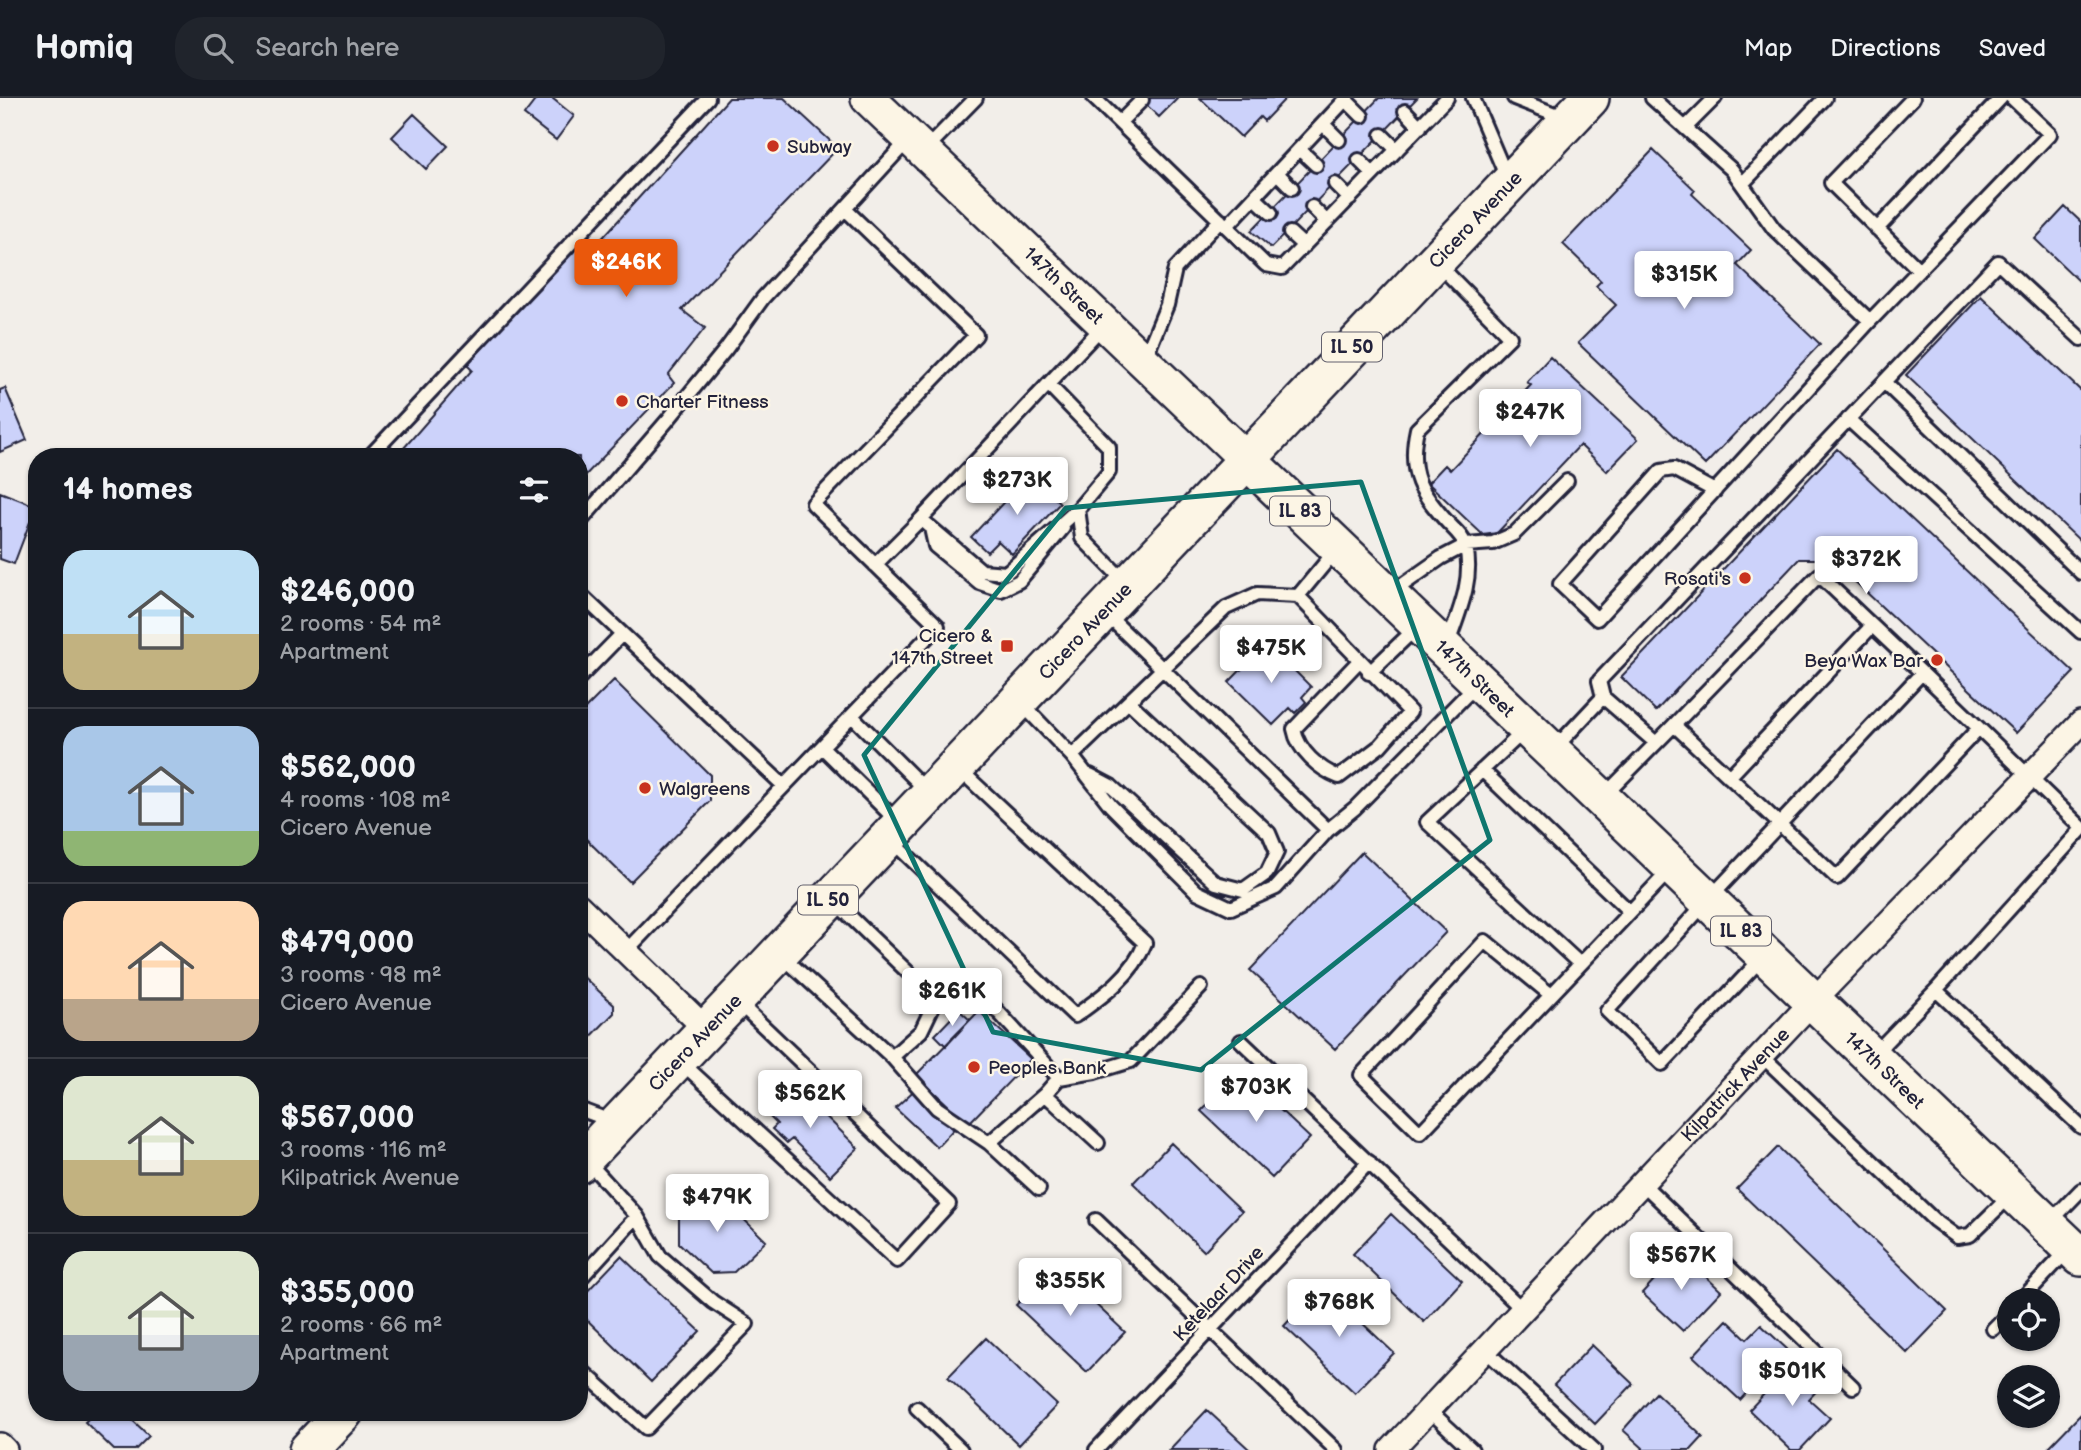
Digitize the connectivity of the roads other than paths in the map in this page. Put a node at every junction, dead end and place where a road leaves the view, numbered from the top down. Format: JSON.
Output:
{"nodes":[{"id":1,"x":708,"y":98,"type":"edge"},
{"id":2,"x":868,"y":98,"type":"edge"},
{"id":3,"x":976,"y":98,"type":"edge"},
{"id":4,"x":1094,"y":98,"type":"edge"},
{"id":5,"x":1447,"y":98,"type":"edge"},
{"id":6,"x":1473,"y":98,"type":"edge"},
{"id":7,"x":1514,"y":98,"type":"edge"},
{"id":8,"x":1652,"y":98,"type":"edge"},
{"id":9,"x":1715,"y":98,"type":"edge"},
{"id":10,"x":1825,"y":98,"type":"edge"},
{"id":11,"x":1913,"y":98,"type":"edge"},
{"id":12,"x":2000,"y":98,"type":"edge"},
{"id":13,"x":2012,"y":98,"type":"edge"},
{"id":14,"x":1346,"y":99,"type":"edge"},
{"id":15,"x":1142,"y":100,"type":"dead end"},
{"id":16,"x":1579,"y":109,"type":"edge"},
{"id":17,"x":1405,"y":111,"type":"dead end"},
{"id":18,"x":1362,"y":116,"type":"dead end"},
{"id":19,"x":1120,"y":122,"type":"junction"},
{"id":20,"x":1323,"y":124,"type":"junction"},
{"id":21,"x":1420,"y":127,"type":"junction"},
{"id":22,"x":1685,"y":128,"type":"junction"},
{"id":23,"x":1382,"y":135,"type":"dead end"},
{"id":24,"x":1339,"y":141,"type":"dead end"},
{"id":25,"x":917,"y":145,"type":"junction"},
{"id":26,"x":1299,"y":149,"type":"junction"},
{"id":27,"x":1397,"y":150,"type":"junction"},
{"id":28,"x":1359,"y":160,"type":"dead end"},
{"id":29,"x":1316,"y":165,"type":"dead end"},
{"id":30,"x":1277,"y":173,"type":"junction"},
{"id":31,"x":1373,"y":174,"type":"junction"},
{"id":32,"x":1509,"y":182,"type":"junction"},
{"id":33,"x":1335,"y":184,"type":"dead end"},
{"id":34,"x":1742,"y":184,"type":"junction"},
{"id":35,"x":1292,"y":188,"type":"dead end"},
{"id":36,"x":1254,"y":197,"type":"junction"},
{"id":37,"x":1350,"y":199,"type":"junction"},
{"id":38,"x":1312,"y":207,"type":"dead end"},
{"id":39,"x":845,"y":209,"type":"junction"},
{"id":40,"x":1271,"y":213,"type":"dead end"},
{"id":41,"x":1327,"y":222,"type":"junction"},
{"id":42,"x":1223,"y":223,"type":"junction"},
{"id":43,"x":1877,"y":229,"type":"junction"},
{"id":44,"x":1290,"y":233,"type":"dead end"},
{"id":45,"x":1304,"y":246,"type":"junction"},
{"id":46,"x":1435,"y":261,"type":"junction"},
{"id":47,"x":1919,"y":270,"type":"junction"},
{"id":48,"x":1870,"y":321,"type":"junction"},
{"id":49,"x":1105,"y":324,"type":"junction"},
{"id":50,"x":2081,"y":338,"type":"edge"},
{"id":51,"x":1144,"y":361,"type":"junction"},
{"id":52,"x":1884,"y":382,"type":"junction"},
{"id":53,"x":1048,"y":384,"type":"junction"},
{"id":54,"x":1848,"y":419,"type":"junction"},
{"id":55,"x":377,"y":448,"type":"edge"},
{"id":56,"x":1246,"y":459,"type":"junction"},
{"id":57,"x":1567,"y":481,"type":"dead end"},
{"id":58,"x":1715,"y":491,"type":"junction"},
{"id":59,"x":1077,"y":509,"type":"junction"},
{"id":60,"x":588,"y":513,"type":"edge"},
{"id":61,"x":926,"y":523,"type":"junction"},
{"id":62,"x":1466,"y":545,"type":"junction"},
{"id":63,"x":1339,"y":547,"type":"junction"},
{"id":64,"x":875,"y":565,"type":"junction"},
{"id":65,"x":2081,"y":573,"type":"edge"},
{"id":66,"x":1128,"y":584,"type":"junction"},
{"id":67,"x":1389,"y":595,"type":"junction"},
{"id":68,"x":1298,"y":596,"type":"junction"},
{"id":69,"x":588,"y":602,"type":"edge"},
{"id":70,"x":1102,"y":611,"type":"junction"},
{"id":71,"x":1420,"y":625,"type":"junction"},
{"id":72,"x":1872,"y":626,"type":"junction"},
{"id":73,"x":2081,"y":632,"type":"edge"},
{"id":74,"x":622,"y":634,"type":"junction"},
{"id":75,"x":1446,"y":650,"type":"junction"},
{"id":76,"x":1359,"y":661,"type":"junction"},
{"id":77,"x":588,"y":669,"type":"edge"},
{"id":78,"x":1162,"y":670,"type":"junction"},
{"id":79,"x":1370,"y":673,"type":"junction"},
{"id":80,"x":1922,"y":673,"type":"junction"},
{"id":81,"x":1479,"y":682,"type":"junction"},
{"id":82,"x":1603,"y":697,"type":"junction"},
{"id":83,"x":1018,"y":700,"type":"junction"},
{"id":84,"x":1129,"y":702,"type":"junction"},
{"id":85,"x":852,"y":716,"type":"junction"},
{"id":86,"x":2081,"y":723,"type":"edge"},
{"id":87,"x":1674,"y":725,"type":"junction"},
{"id":88,"x":1979,"y":728,"type":"junction"},
{"id":89,"x":1540,"y":740,"type":"junction"},
{"id":90,"x":1656,"y":743,"type":"junction"},
{"id":91,"x":822,"y":747,"type":"junction"},
{"id":92,"x":1072,"y":756,"type":"junction"},
{"id":93,"x":956,"y":765,"type":"junction"},
{"id":94,"x":1482,"y":770,"type":"junction"},
{"id":95,"x":1086,"y":774,"type":"junction"},
{"id":96,"x":2030,"y":776,"type":"junction"},
{"id":97,"x":1729,"y":777,"type":"junction"},
{"id":98,"x":784,"y":786,"type":"junction"},
{"id":99,"x":929,"y":793,"type":"junction"},
{"id":100,"x":1602,"y":799,"type":"junction"},
{"id":101,"x":1779,"y":824,"type":"junction"},
{"id":102,"x":2081,"y":828,"type":"edge"},
{"id":103,"x":1328,"y":830,"type":"junction"},
{"id":104,"x":894,"y":831,"type":"junction"},
{"id":105,"x":1673,"y":867,"type":"junction"},
{"id":106,"x":831,"y":898,"type":"junction"},
{"id":107,"x":1708,"y":900,"type":"junction"},
{"id":108,"x":1630,"y":912,"type":"junction"},
{"id":109,"x":588,"y":915,"type":"edge"},
{"id":110,"x":625,"y":951,"type":"junction"},
{"id":111,"x":779,"y":953,"type":"junction"},
{"id":112,"x":1765,"y":955,"type":"junction"},
{"id":113,"x":1580,"y":964,"type":"junction"},
{"id":114,"x":915,"y":979,"type":"junction"},
{"id":115,"x":1201,"y":987,"type":"dead end"},
{"id":116,"x":1937,"y":990,"type":"junction"},
{"id":117,"x":1551,"y":995,"type":"junction"},
{"id":118,"x":735,"y":999,"type":"junction"},
{"id":119,"x":1813,"y":1001,"type":"junction"},
{"id":120,"x":706,"y":1029,"type":"junction"},
{"id":121,"x":1241,"y":1041,"type":"dead end"},
{"id":122,"x":1762,"y":1056,"type":"junction"},
{"id":123,"x":892,"y":1057,"type":"junction"},
{"id":124,"x":1872,"y":1057,"type":"junction"},
{"id":125,"x":678,"y":1059,"type":"junction"},
{"id":126,"x":1059,"y":1078,"type":"junction"},
{"id":127,"x":1045,"y":1094,"type":"junction"},
{"id":128,"x":588,"y":1112,"type":"edge"},
{"id":129,"x":617,"y":1123,"type":"junction"},
{"id":130,"x":2081,"y":1127,"type":"edge"},
{"id":131,"x":989,"y":1143,"type":"junction"},
{"id":132,"x":1098,"y":1143,"type":"dead end"},
{"id":133,"x":588,"y":1154,"type":"edge"},
{"id":134,"x":1369,"y":1162,"type":"junction"},
{"id":135,"x":588,"y":1167,"type":"edge"},
{"id":136,"x":1643,"y":1183,"type":"junction"},
{"id":137,"x":1039,"y":1189,"type":"dead end"},
{"id":138,"x":2081,"y":1190,"type":"edge"},
{"id":139,"x":2014,"y":1192,"type":"junction"},
{"id":140,"x":637,"y":1216,"type":"junction"},
{"id":141,"x":1096,"y":1220,"type":"dead end"},
{"id":142,"x":2067,"y":1243,"type":"edge"},
{"id":143,"x":588,"y":1270,"type":"edge"},
{"id":144,"x":2031,"y":1288,"type":"edge"},
{"id":145,"x":1523,"y":1310,"type":"junction"},
{"id":146,"x":1997,"y":1325,"type":"edge"},
{"id":147,"x":1993,"y":1329,"type":"dead end"},
{"id":148,"x":1210,"y":1330,"type":"junction"},
{"id":149,"x":1485,"y":1350,"type":"junction"},
{"id":150,"x":588,"y":1376,"type":"edge"},
{"id":151,"x":1853,"y":1387,"type":"dead end"},
{"id":152,"x":917,"y":1408,"type":"dead end"},
{"id":153,"x":1429,"y":1410,"type":"junction"},
{"id":154,"x":335,"y":1421,"type":"edge"},
{"id":155,"x":0,"y":1445,"type":"edge"},
{"id":156,"x":5,"y":1450,"type":"edge"},
{"id":157,"x":308,"y":1450,"type":"edge"},
{"id":158,"x":961,"y":1450,"type":"edge"},
{"id":159,"x":1096,"y":1450,"type":"edge"},
{"id":160,"x":1336,"y":1450,"type":"edge"},
{"id":161,"x":1391,"y":1450,"type":"edge"},
{"id":162,"x":1472,"y":1450,"type":"edge"},
{"id":163,"x":1594,"y":1450,"type":"edge"}],
"edges":[{"from":1,"to":55,"type":"lane"},
{"from":2,"to":25,"type":"main road","name":"147th Street"},
{"from":3,"to":25,"type":"lane"},
{"from":4,"to":19,"type":"lane"},
{"from":5,"to":21,"type":"lane"},
{"from":6,"to":32,"type":"lane"},
{"from":7,"to":16,"type":"lane"},
{"from":8,"to":22,"type":"lane"},
{"from":9,"to":22,"type":"lane"},
{"from":10,"to":34,"type":"lane"},
{"from":11,"to":43,"type":"lane"},
{"from":12,"to":43,"type":"lane"},
{"from":13,"to":47,"type":"lane"},
{"from":14,"to":18,"type":"lane"},
{"from":14,"to":20,"type":"lane"},
{"from":15,"to":19,"type":"lane"},
{"from":16,"to":32,"type":"main road","name":"Cicero Avenue","number":"IL 50"},
{"from":17,"to":21,"type":"lane"},
{"from":19,"to":42,"type":"lane"},
{"from":20,"to":24,"type":"lane"},
{"from":20,"to":26,"type":"lane"},
{"from":21,"to":27,"type":"lane"},
{"from":22,"to":34,"type":"lane"},
{"from":23,"to":27,"type":"lane"},
{"from":25,"to":39,"type":"lane"},
{"from":25,"to":49,"type":"main road","name":"147th Street"},
{"from":26,"to":29,"type":"lane"},
{"from":26,"to":30,"type":"lane"},
{"from":27,"to":31,"type":"lane"},
{"from":28,"to":31,"type":"lane"},
{"from":30,"to":35,"type":"lane"},
{"from":30,"to":36,"type":"lane"},
{"from":31,"to":37,"type":"lane"},
{"from":32,"to":46,"type":"main road","name":"Cicero Avenue","number":"IL 50"},
{"from":33,"to":37,"type":"lane"},
{"from":34,"to":48,"type":"lane"},
{"from":36,"to":40,"type":"lane"},
{"from":36,"to":42,"type":"lane"},
{"from":37,"to":41,"type":"lane"},
{"from":38,"to":41,"type":"lane"},
{"from":39,"to":60,"type":"lane"},
{"from":39,"to":64,"type":"lane"},
{"from":41,"to":45,"type":"lane"},
{"from":42,"to":45,"type":"lane"},
{"from":42,"to":51,"type":"lane"},
{"from":43,"to":47,"type":"lane"},
{"from":44,"to":45,"type":"lane"},
{"from":46,"to":56,"type":"main road","name":"Cicero Avenue","number":"IL 50"},
{"from":46,"to":62,"type":"lane"},
{"from":47,"to":48,"type":"lane"},
{"from":48,"to":58,"type":"lane"},
{"from":49,"to":51,"type":"main road","name":"147th Street"},
{"from":49,"to":53,"type":"lane"},
{"from":50,"to":52,"type":"lane"},
{"from":51,"to":56,"type":"main road","name":"147th Street"},
{"from":52,"to":54,"type":"lane"},
{"from":52,"to":65,"type":"lane"},
{"from":53,"to":59,"type":"lane"},
{"from":53,"to":61,"type":"lane"},
{"from":54,"to":73,"type":"lane"},
{"from":54,"to":82,"type":"lane"},
{"from":56,"to":63,"type":"main road","name":"147th Street","number":"IL 83"},
{"from":56,"to":66,"type":"main road","name":"Cicero Avenue","number":"IL 50"},
{"from":57,"to":62,"type":"lane"},
{"from":58,"to":58,"type":"lane"},
{"from":59,"to":61,"type":"lane"},
{"from":59,"to":66,"type":"lane"},
{"from":61,"to":64,"type":"lane"},
{"from":62,"to":67,"type":"lane"},
{"from":62,"to":75,"type":"lane"},
{"from":63,"to":67,"type":"main road","name":"147th Street","number":"IL 83"},
{"from":63,"to":68,"type":"lane"},
{"from":64,"to":85,"type":"lane"},
{"from":66,"to":70,"type":"main road","name":"Cicero Avenue","number":"IL 50"},
{"from":67,"to":71,"type":"main road","name":"147th Street","number":"IL 83"},
{"from":68,"to":76,"type":"lane"},
{"from":68,"to":78,"type":"lane"},
{"from":69,"to":74,"type":"lane"},
{"from":70,"to":78,"type":"lane"},
{"from":70,"to":83,"type":"main road","name":"Cicero Avenue","number":"IL 50"},
{"from":71,"to":75,"type":"main road","name":"147th Street","number":"IL 83"},
{"from":71,"to":79,"type":"lane"},
{"from":72,"to":80,"type":"lane"},
{"from":72,"to":87,"type":"lane"},
{"from":72,"to":97,"type":"lane"},
{"from":74,"to":77,"type":"lane"},
{"from":74,"to":98,"type":"lane"},
{"from":75,"to":81,"type":"main road","name":"147th Street","number":"IL 83"},
{"from":76,"to":79,"type":"lane"},
{"from":76,"to":79,"type":"lane"},
{"from":78,"to":84,"type":"lane"},
{"from":78,"to":103,"type":"lane"},
{"from":80,"to":88,"type":"lane"},
{"from":80,"to":101,"type":"lane"},
{"from":81,"to":89,"type":"main road","name":"147th Street","number":"IL 83"},
{"from":81,"to":103,"type":"lane"},
{"from":82,"to":89,"type":"lane"},
{"from":82,"to":90,"type":"lane"},
{"from":83,"to":92,"type":"lane"},
{"from":83,"to":93,"type":"main road","name":"Cicero Avenue","number":"IL 50"},
{"from":84,"to":92,"type":"lane"},
{"from":84,"to":95,"type":"lane"},
{"from":85,"to":91,"type":"lane"},
{"from":85,"to":99,"type":"lane"},
{"from":86,"to":96,"type":"street","name":"Kilpatrick Avenue"},
{"from":87,"to":90,"type":"lane"},
{"from":87,"to":97,"type":"lane"},
{"from":88,"to":96,"type":"lane"},
{"from":88,"to":101,"type":"lane"},
{"from":89,"to":94,"type":"lane"},
{"from":89,"to":100,"type":"main road","name":"147th Street","number":"IL 83"},
{"from":90,"to":100,"type":"lane"},
{"from":91,"to":98,"type":"lane"},
{"from":91,"to":104,"type":"lane"},
{"from":92,"to":95,"type":"lane"},
{"from":93,"to":99,"type":"main road","name":"Cicero Avenue","number":"IL 50"},
{"from":93,"to":104,"type":"lane"},
{"from":94,"to":108,"type":"lane"},
{"from":94,"to":113,"type":"lane"},
{"from":95,"to":103,"type":"lane"},
{"from":96,"to":102,"type":"lane"},
{"from":96,"to":119,"type":"street","name":"Kilpatrick Avenue"},
{"from":97,"to":101,"type":"lane"},
{"from":98,"to":110,"type":"lane"},
{"from":99,"to":104,"type":"main road","name":"Cicero Avenue","number":"IL 50"},
{"from":100,"to":105,"type":"main road","name":"147th Street","number":"IL 83"},
{"from":101,"to":107,"type":"lane"},
{"from":102,"to":116,"type":"lane"},
{"from":104,"to":106,"type":"main road","name":"Cicero Avenue","number":"IL 50"},
{"from":105,"to":107,"type":"main road","name":"147th Street","number":"IL 83"},
{"from":105,"to":108,"type":"lane"},
{"from":106,"to":111,"type":"main road","name":"Cicero Avenue","number":"IL 50"},
{"from":106,"to":114,"type":"lane"},
{"from":107,"to":112,"type":"main road","name":"147th Street","number":"IL 83"},
{"from":107,"to":112,"type":"lane"},
{"from":108,"to":113,"type":"lane"},
{"from":109,"to":110,"type":"street"},
{"from":110,"to":120,"type":"street"},
{"from":111,"to":118,"type":"main road","name":"Cicero Avenue","number":"IL 50"},
{"from":111,"to":123,"type":"lane"},
{"from":112,"to":119,"type":"main road","name":"147th Street","number":"IL 83"},
{"from":113,"to":117,"type":"lane"},
{"from":114,"to":123,"type":"lane"},
{"from":114,"to":126,"type":"lane"},
{"from":115,"to":126,"type":"lane"},
{"from":116,"to":124,"type":"lane"},
{"from":116,"to":130,"type":"lane"},
{"from":117,"to":117,"type":"lane"},
{"from":118,"to":120,"type":"main road","name":"Cicero Avenue","number":"IL 50"},
{"from":118,"to":125,"type":"lane"},
{"from":119,"to":122,"type":"street","name":"Kilpatrick Avenue"},
{"from":119,"to":124,"type":"main road","name":"147th Street","number":"IL 83"},
{"from":120,"to":125,"type":"main road","name":"Cicero Avenue","number":"IL 50"},
{"from":121,"to":134,"type":"lane"},
{"from":122,"to":136,"type":"street","name":"Kilpatrick Avenue"},
{"from":122,"to":139,"type":"lane"},
{"from":123,"to":131,"type":"lane"},
{"from":124,"to":139,"type":"main road","name":"147th Street","number":"IL 83"},
{"from":125,"to":129,"type":"main road","name":"Cicero Avenue","number":"IL 50"},
{"from":126,"to":127,"type":"lane"},
{"from":127,"to":131,"type":"lane"},
{"from":127,"to":132,"type":"lane"},
{"from":128,"to":129,"type":"lane"},
{"from":129,"to":133,"type":"main road","name":"Cicero Avenue","number":"IL 50"},
{"from":131,"to":137,"type":"lane"},
{"from":134,"to":145,"type":"lane"},
{"from":134,"to":148,"type":"lane","name":"Ketelaar Drive"},
{"from":135,"to":140,"type":"lane"},
{"from":136,"to":145,"type":"street","name":"Kilpatrick Avenue"},
{"from":136,"to":151,"type":"lane"},
{"from":138,"to":142,"type":"lane"},
{"from":139,"to":142,"type":"main road","name":"147th Street","number":"IL 83"},
{"from":140,"to":143,"type":"lane"},
{"from":140,"to":150,"type":"lane"},
{"from":141,"to":148,"type":"lane"},
{"from":142,"to":144,"type":"lane"},
{"from":145,"to":149,"type":"street","name":"Kilpatrick Avenue"},
{"from":146,"to":147,"type":"lane"},
{"from":148,"to":159,"type":"lane","name":"Ketelaar Drive"},
{"from":148,"to":160,"type":"lane"},
{"from":149,"to":153,"type":"street","name":"Kilpatrick Avenue"},
{"from":149,"to":163,"type":"lane"},
{"from":152,"to":158,"type":"lane"},
{"from":153,"to":161,"type":"street","name":"Kilpatrick Avenue"},
{"from":153,"to":162,"type":"lane"},
{"from":154,"to":157,"type":"main road"},
{"from":155,"to":156,"type":"street"}]}
